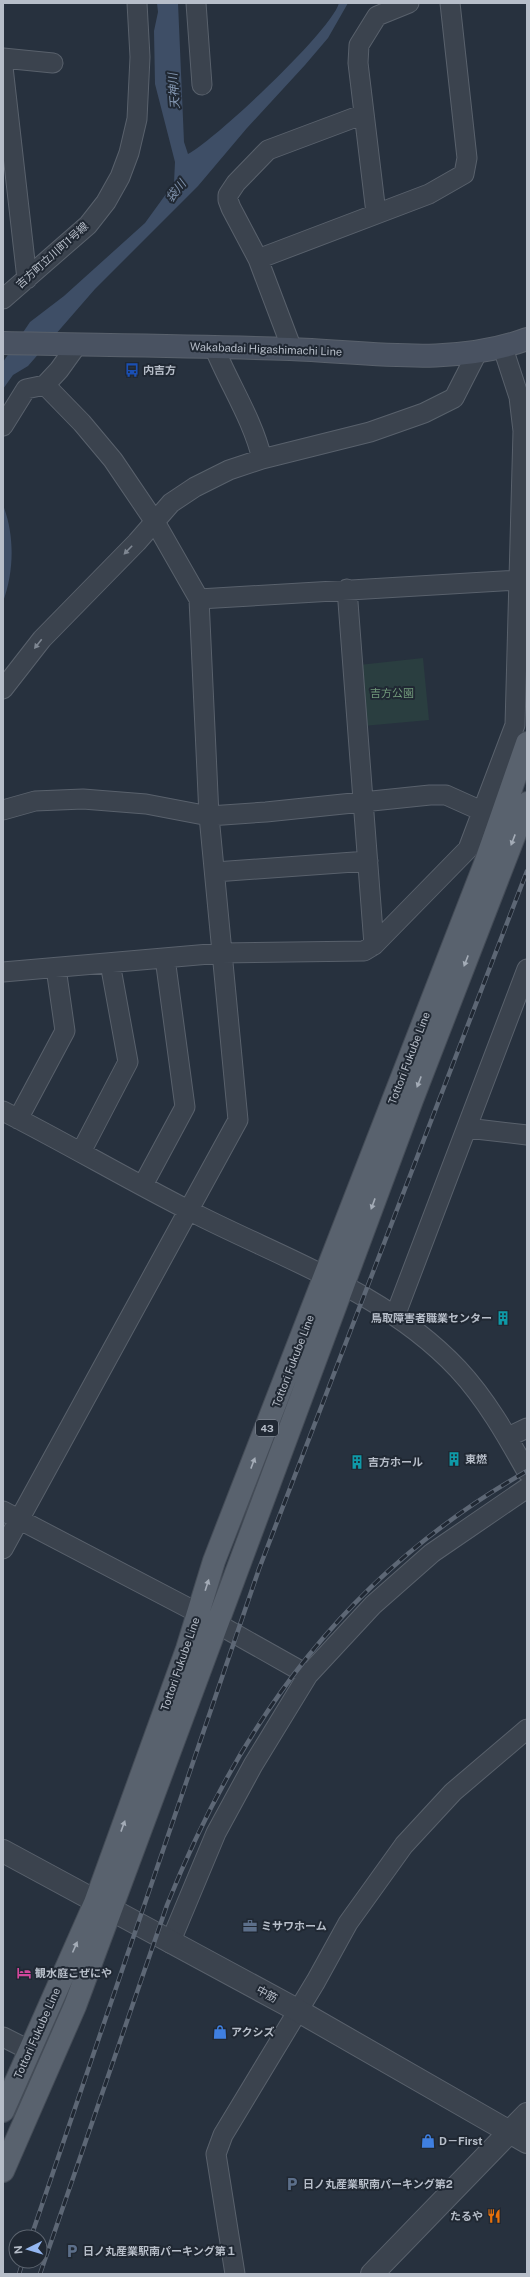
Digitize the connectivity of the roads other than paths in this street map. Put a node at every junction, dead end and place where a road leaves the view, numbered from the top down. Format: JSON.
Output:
{"nodes":[{"id":1,"x":137,"y":3,"type":"edge"},
{"id":2,"x":196,"y":3,"type":"edge"},
{"id":3,"x":408,"y":3,"type":"edge"},
{"id":4,"x":450,"y":3,"type":"edge"},
{"id":5,"x":3,"y":58,"type":"edge"},
{"id":6,"x":53,"y":63,"type":"dead end"},
{"id":7,"x":3,"y":67,"type":"edge"},
{"id":8,"x":202,"y":85,"type":"dead end"},
{"id":9,"x":5,"y":110,"type":"edge"},
{"id":10,"x":364,"y":114,"type":"junction"},
{"id":11,"x":376,"y":213,"type":"junction"},
{"id":12,"x":258,"y":259,"type":"junction"},
{"id":13,"x":27,"y":279,"type":"junction"},
{"id":14,"x":3,"y":299,"type":"edge"},
{"id":15,"x":527,"y":339,"type":"edge"},
{"id":16,"x":3,"y":343,"type":"edge"},
{"id":17,"x":70,"y":344,"type":"junction"},
{"id":18,"x":214,"y":347,"type":"junction"},
{"id":19,"x":503,"y":348,"type":"junction"},
{"id":20,"x":292,"y":349,"type":"junction"},
{"id":21,"x":477,"y":352,"type":"junction"},
{"id":22,"x":45,"y":385,"type":"junction"},
{"id":23,"x":3,"y":426,"type":"edge"},
{"id":24,"x":262,"y":459,"type":"junction"},
{"id":25,"x":155,"y":522,"type":"junction"},
{"id":26,"x":519,"y":580,"type":"junction"},
{"id":27,"x":347,"y":589,"type":"junction"},
{"id":28,"x":199,"y":599,"type":"junction"},
{"id":29,"x":3,"y":689,"type":"edge"},
{"id":30,"x":527,"y":743,"type":"edge"},
{"id":31,"x":363,"y":802,"type":"junction"},
{"id":32,"x":3,"y":810,"type":"edge"},
{"id":33,"x":512,"y":811,"type":"edge"},
{"id":34,"x":209,"y":816,"type":"junction"},
{"id":35,"x":368,"y":861,"type":"junction"},
{"id":36,"x":215,"y":872,"type":"junction"},
{"id":37,"x":374,"y":945,"type":"junction"},
{"id":38,"x":220,"y":953,"type":"junction"},
{"id":39,"x":165,"y":958,"type":"junction"},
{"id":40,"x":110,"y":963,"type":"junction"},
{"id":41,"x":56,"y":968,"type":"junction"},
{"id":42,"x":527,"y":969,"type":"edge"},
{"id":43,"x":3,"y":972,"type":"edge"},
{"id":44,"x":11,"y":1115,"type":"edge"},
{"id":45,"x":467,"y":1128,"type":"junction"},
{"id":46,"x":527,"y":1135,"type":"edge"},
{"id":47,"x":81,"y":1152,"type":"junction"},
{"id":48,"x":143,"y":1185,"type":"junction"},
{"id":49,"x":189,"y":1211,"type":"junction"},
{"id":50,"x":334,"y":1281,"type":"junction"},
{"id":51,"x":395,"y":1316,"type":"junction"},
{"id":52,"x":527,"y":1428,"type":"edge"},
{"id":53,"x":508,"y":1437,"type":"junction"},
{"id":54,"x":527,"y":1472,"type":"edge"},
{"id":55,"x":527,"y":1488,"type":"edge"},
{"id":56,"x":10,"y":1515,"type":"edge"},
{"id":57,"x":3,"y":1549,"type":"edge"},
{"id":58,"x":207,"y":1618,"type":"junction"},
{"id":59,"x":308,"y":1675,"type":"junction"},
{"id":60,"x":527,"y":1729,"type":"edge"},
{"id":61,"x":3,"y":1851,"type":"edge"},
{"id":62,"x":103,"y":1907,"type":"junction"},
{"id":63,"x":170,"y":1943,"type":"junction"},
{"id":64,"x":297,"y":2010,"type":"junction"},
{"id":65,"x":3,"y":2037,"type":"edge"},
{"id":66,"x":29,"y":2050,"type":"junction"},
{"id":67,"x":3,"y":2111,"type":"edge"},
{"id":68,"x":527,"y":2114,"type":"edge"},
{"id":69,"x":508,"y":2132,"type":"junction"},
{"id":70,"x":527,"y":2142,"type":"edge"},
{"id":71,"x":3,"y":2171,"type":"edge"},
{"id":72,"x":235,"y":2274,"type":"edge"},
{"id":73,"x":372,"y":2274,"type":"edge"}],
"edges":[{"from":1,"to":13,"type":"street","name":"吉方町立川町1号線"},
{"from":2,"to":8,"type":"street"},
{"from":3,"to":10,"type":"street"},
{"from":4,"to":11,"type":"street"},
{"from":5,"to":6,"type":"street"},
{"from":7,"to":9,"type":"street"},
{"from":9,"to":13,"type":"street"},
{"from":10,"to":11,"type":"street"},
{"from":10,"to":12,"type":"street"},
{"from":11,"to":12,"type":"street"},
{"from":12,"to":20,"type":"street"},
{"from":13,"to":14,"type":"street","name":"吉方町立川町1号線"},
{"from":15,"to":19,"type":"main road","name":"Wakabadai Higashimachi Line"},
{"from":16,"to":17,"type":"main road","name":"Wakabadai Higashimachi Line"},
{"from":17,"to":18,"type":"main road","name":"Wakabadai Higashimachi Line"},
{"from":17,"to":22,"type":"street"},
{"from":18,"to":20,"type":"main road","name":"Wakabadai Higashimachi Line"},
{"from":18,"to":24,"type":"street"},
{"from":19,"to":21,"type":"main road","name":"Wakabadai Higashimachi Line"},
{"from":19,"to":26,"type":"street"},
{"from":20,"to":21,"type":"main road","name":"Wakabadai Higashimachi Line"},
{"from":21,"to":24,"type":"street"},
{"from":22,"to":23,"type":"street"},
{"from":22,"to":25,"type":"street"},
{"from":24,"to":25,"type":"street"},
{"from":25,"to":28,"type":"street"},
{"from":25,"to":29,"type":"street","one_way":true},
{"from":26,"to":27,"type":"street"},
{"from":26,"to":33,"type":"street"},
{"from":27,"to":28,"type":"street"},
{"from":27,"to":31,"type":"street"},
{"from":28,"to":34,"type":"street"},
{"from":30,"to":33,"type":"main road","name":"Tottori Fukube Line","number":"43"},
{"from":31,"to":33,"type":"street"},
{"from":31,"to":34,"type":"street"},
{"from":31,"to":35,"type":"street"},
{"from":32,"to":34,"type":"street"},
{"from":33,"to":37,"type":"street"},
{"from":33,"to":50,"type":"main road","name":"Tottori Fukube Line","number":"43"},
{"from":34,"to":36,"type":"street"},
{"from":35,"to":36,"type":"street"},
{"from":35,"to":37,"type":"street"},
{"from":36,"to":38,"type":"street"},
{"from":37,"to":38,"type":"street"},
{"from":38,"to":39,"type":"street"},
{"from":38,"to":49,"type":"street"},
{"from":39,"to":40,"type":"street"},
{"from":39,"to":48,"type":"street"},
{"from":40,"to":41,"type":"street"},
{"from":40,"to":47,"type":"street"},
{"from":41,"to":43,"type":"street"},
{"from":41,"to":44,"type":"street"},
{"from":42,"to":45,"type":"street"},
{"from":44,"to":47,"type":"street"},
{"from":45,"to":46,"type":"street"},
{"from":45,"to":51,"type":"street"},
{"from":47,"to":48,"type":"street"},
{"from":48,"to":49,"type":"street"},
{"from":49,"to":50,"type":"street"},
{"from":49,"to":56,"type":"street"},
{"from":50,"to":51,"type":"street"},
{"from":50,"to":58,"type":"main road","name":"Tottori Fukube Line","number":"43"},
{"from":51,"to":53,"type":"street"},
{"from":52,"to":53,"type":"street"},
{"from":53,"to":54,"type":"street"},
{"from":55,"to":59,"type":"street"},
{"from":56,"to":57,"type":"street"},
{"from":56,"to":58,"type":"street"},
{"from":58,"to":59,"type":"street"},
{"from":58,"to":62,"type":"main road","name":"Tottori Fukube Line","number":"43"},
{"from":59,"to":63,"type":"street"},
{"from":60,"to":64,"type":"street"},
{"from":61,"to":62,"type":"street","name":"中筋"},
{"from":62,"to":63,"type":"street","name":"中筋"},
{"from":66,"to":62,"type":"main road","name":"Tottori Fukube Line","number":"43","one_way":true},
{"from":62,"to":71,"type":"main road","name":"Tottori Fukube Line","number":"43"},
{"from":63,"to":64,"type":"street","name":"中筋"},
{"from":64,"to":69,"type":"street","name":"中筋"},
{"from":64,"to":72,"type":"street"},
{"from":65,"to":66,"type":"street"},
{"from":66,"to":67,"type":"main road","name":"Tottori Fukube Line","number":"43"},
{"from":68,"to":69,"type":"street"},
{"from":69,"to":70,"type":"street","name":"中筋"},
{"from":69,"to":73,"type":"street"}]}
